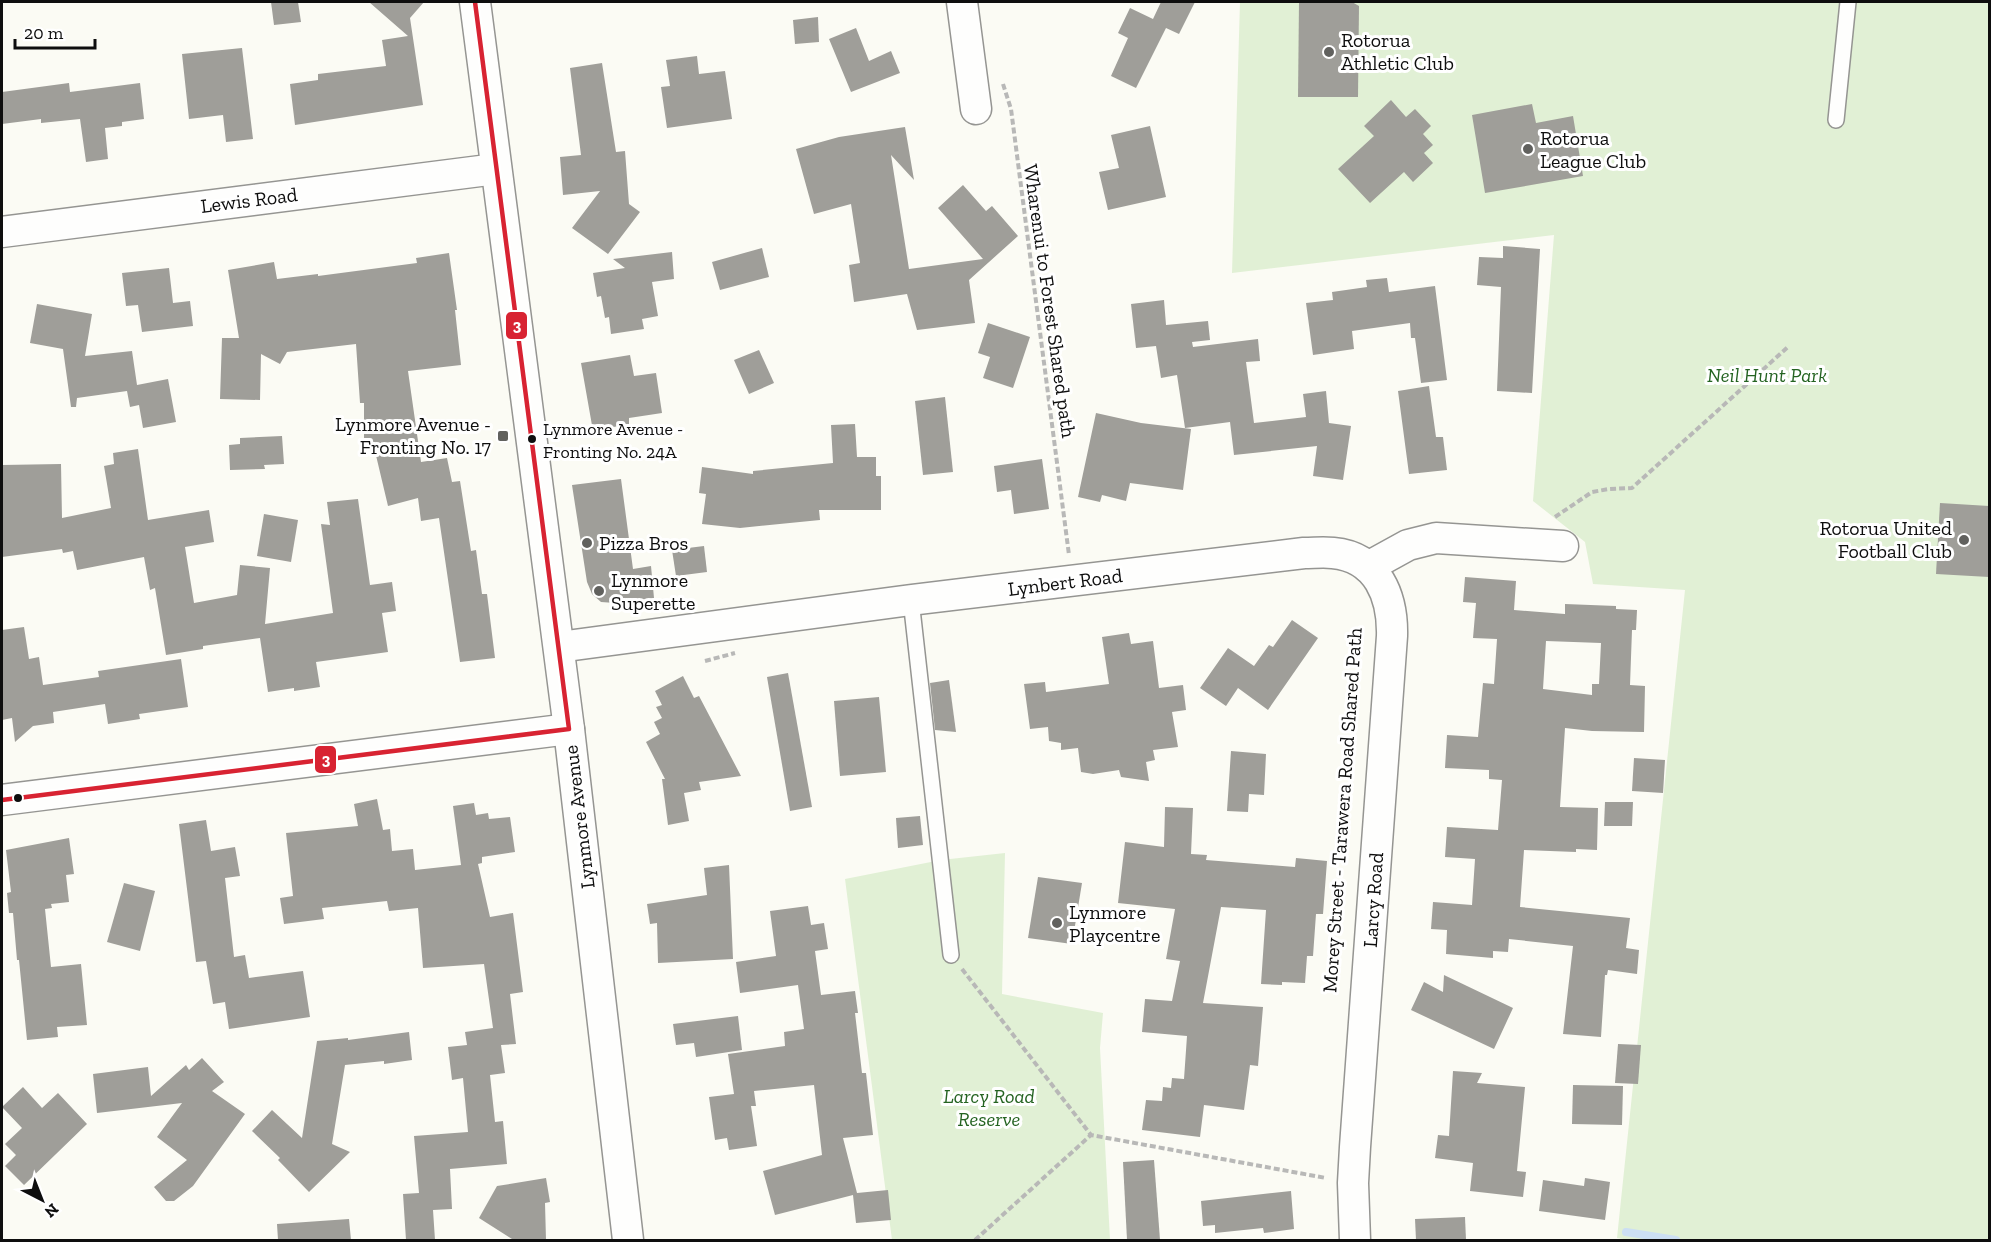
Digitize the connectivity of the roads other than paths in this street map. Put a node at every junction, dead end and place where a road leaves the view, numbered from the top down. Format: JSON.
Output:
{"nodes":[{"id":1,"x":474,"y":2,"type":"edge"},
{"id":2,"x":962,"y":2,"type":"edge"},
{"id":3,"x":1848,"y":2,"type":"edge"},
{"id":4,"x":976,"y":109,"type":"dead end"},
{"id":5,"x":1836,"y":120,"type":"dead end"},
{"id":6,"x":496,"y":169,"type":"junction"},
{"id":7,"x":2,"y":232,"type":"edge"},
{"id":8,"x":1563,"y":546,"type":"dead end"},
{"id":9,"x":1368,"y":567,"type":"junction"},
{"id":10,"x":911,"y":600,"type":"junction"},
{"id":11,"x":559,"y":647,"type":"junction"},
{"id":12,"x":569,"y":729,"type":"junction"},
{"id":13,"x":2,"y":800,"type":"edge"},
{"id":14,"x":951,"y":955,"type":"road end"},
{"id":15,"x":628,"y":1240,"type":"edge"},
{"id":16,"x":1355,"y":1240,"type":"edge"}],
"edges":[{"from":1,"to":6,"type":"street","name":"Lynmore Avenue"},
{"from":2,"to":4,"type":"street"},
{"from":3,"to":5,"type":"lane"},
{"from":6,"to":7,"type":"street","name":"Lewis Road"},
{"from":6,"to":11,"type":"street","name":"Lynmore Avenue"},
{"from":8,"to":9,"type":"street"},
{"from":9,"to":10,"type":"street","name":"Lynbert Road"},
{"from":9,"to":16,"type":"street","name":"Larcy Road"},
{"from":10,"to":11,"type":"street","name":"Lynbert Road"},
{"from":10,"to":14,"type":"lane"},
{"from":11,"to":12,"type":"street","name":"Lynmore Avenue"},
{"from":12,"to":13,"type":"street"},
{"from":12,"to":15,"type":"street","name":"Lynmore Avenue"}]}
